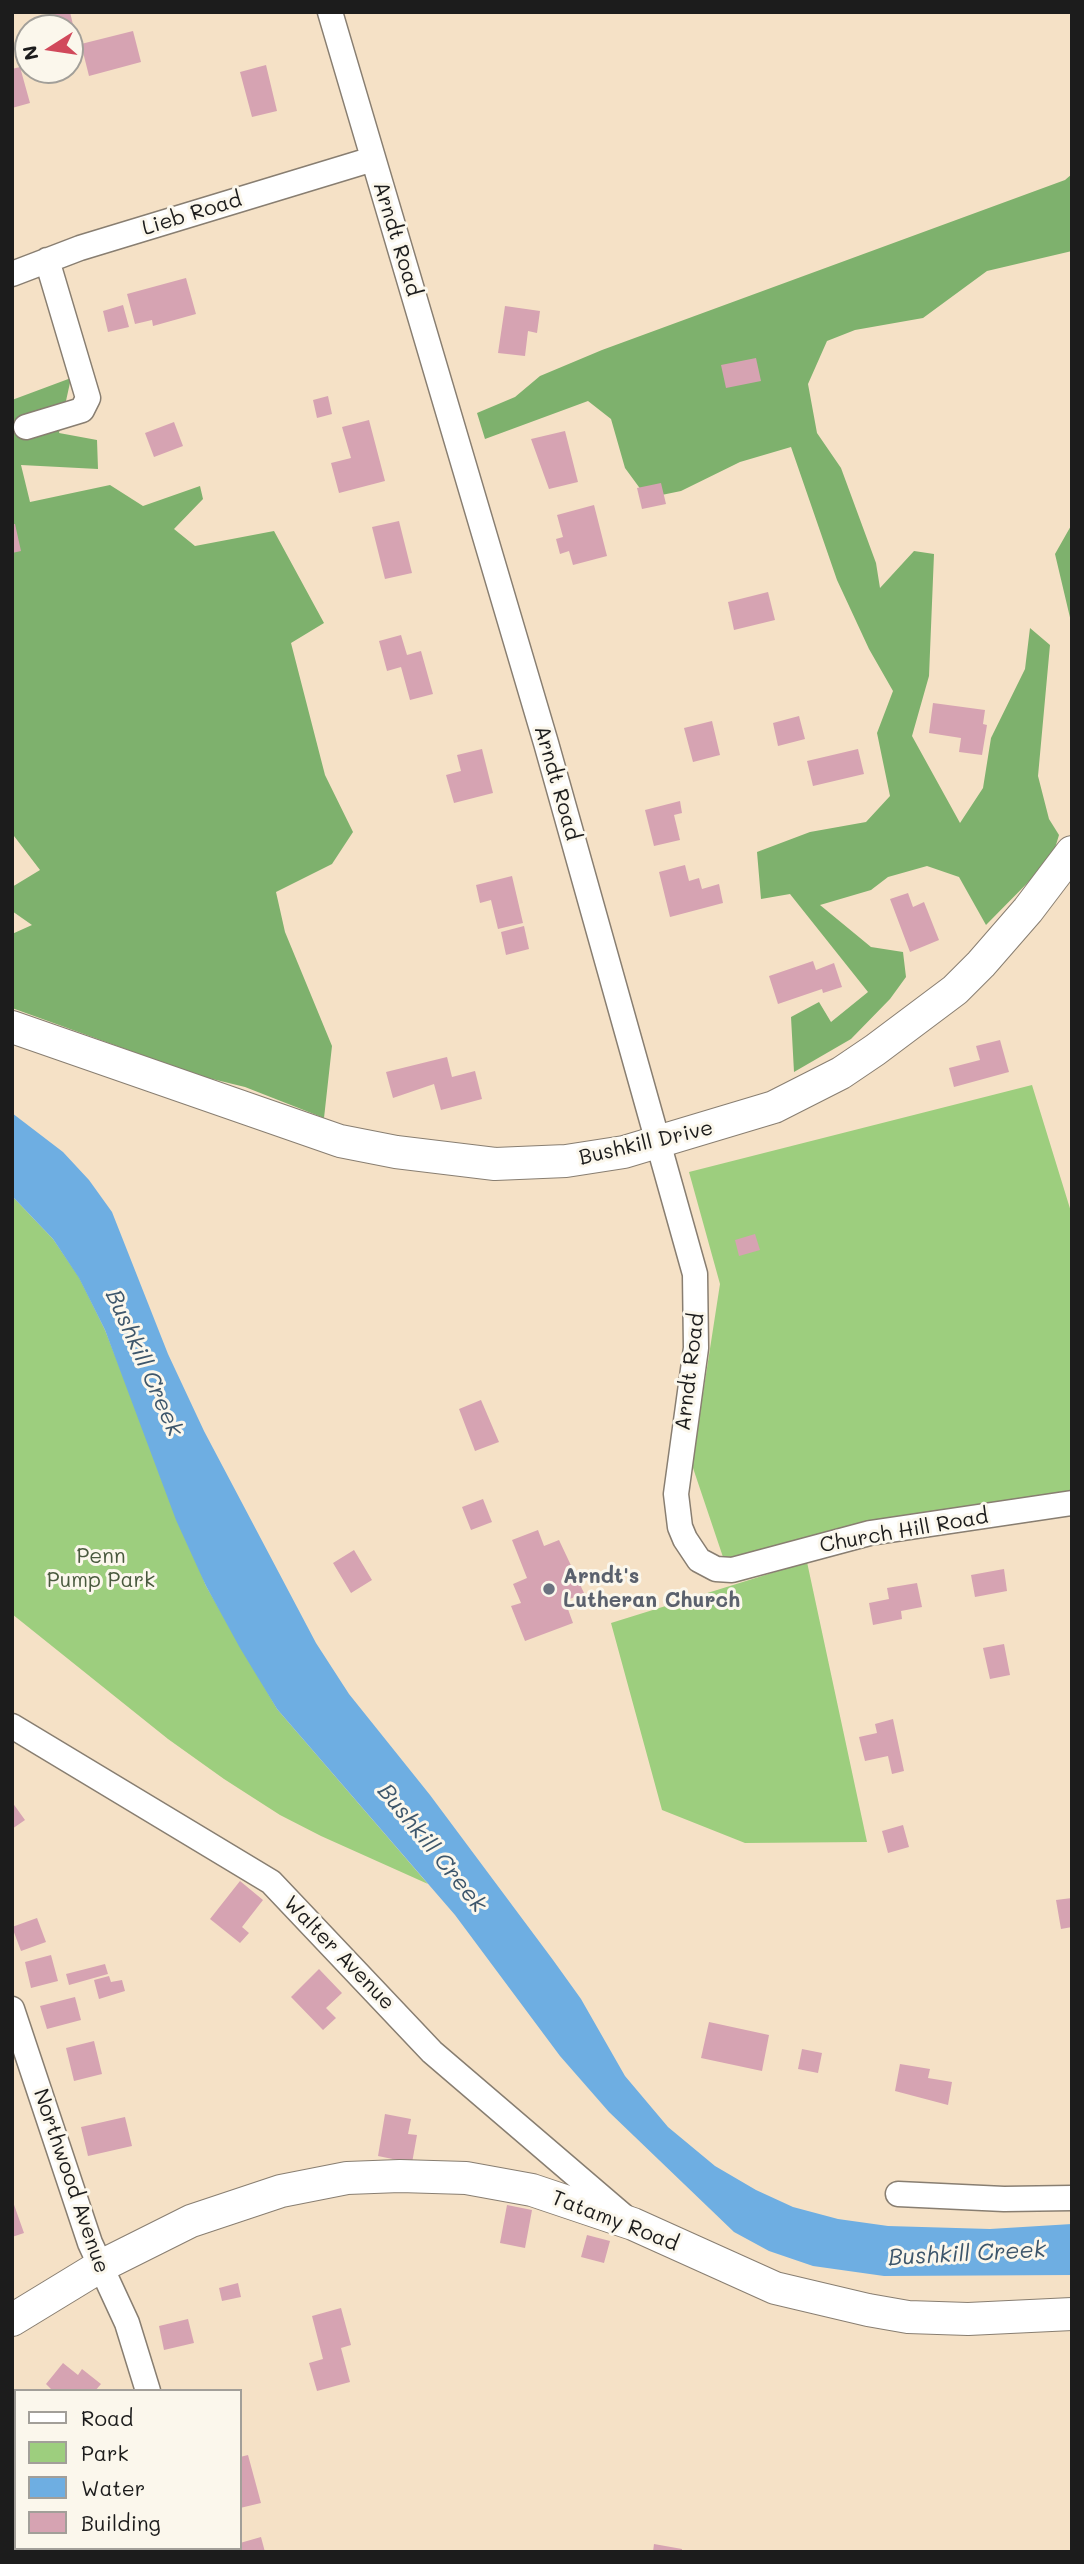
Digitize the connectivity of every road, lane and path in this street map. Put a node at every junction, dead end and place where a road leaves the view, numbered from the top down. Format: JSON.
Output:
{"nodes":[{"id":1,"x":330,"y":12,"type":"edge"},
{"id":2,"x":373,"y":159,"type":"junction"},
{"id":3,"x":47,"y":260,"type":"junction"},
{"id":4,"x":12,"y":274,"type":"edge"},
{"id":5,"x":26,"y":427,"type":"dead end"},
{"id":6,"x":1072,"y":852,"type":"edge"},
{"id":7,"x":12,"y":1027,"type":"edge"},
{"id":8,"x":657,"y":1144,"type":"junction"},
{"id":9,"x":1072,"y":1503,"type":"edge"},
{"id":10,"x":699,"y":1560,"type":"joint"},
{"id":11,"x":12,"y":1726,"type":"edge"},
{"id":12,"x":12,"y":2009,"type":"edge"},
{"id":13,"x":898,"y":2194,"type":"dead end"},
{"id":14,"x":1072,"y":2198,"type":"edge"},
{"id":15,"x":633,"y":2224,"type":"junction"},
{"id":16,"x":99,"y":2267,"type":"junction"},
{"id":17,"x":1072,"y":2314,"type":"edge"},
{"id":18,"x":12,"y":2320,"type":"edge"},
{"id":19,"x":147,"y":2389,"type":"edge"}],
"edges":[{"from":1,"to":2,"type":"street","name":"Arndt Road"},
{"from":2,"to":3,"type":"street","name":"Lieb Road"},
{"from":2,"to":8,"type":"street","name":"Arndt Road"},
{"from":3,"to":4,"type":"street","name":"Lieb Road"},
{"from":3,"to":5,"type":"street"},
{"from":6,"to":8,"type":"main road","name":"Bushkill Drive"},
{"from":7,"to":8,"type":"main road","name":"Bushkill Drive"},
{"from":8,"to":10,"type":"street","name":"Arndt Road"},
{"from":9,"to":10,"type":"street","name":"Church Hill Road"},
{"from":11,"to":15,"type":"street","name":"Walter Avenue"},
{"from":12,"to":16,"type":"street","name":"Northwood Avenue"},
{"from":13,"to":14,"type":"street"},
{"from":15,"to":16,"type":"main road","name":"Tatamy Road"},
{"from":15,"to":17,"type":"main road","name":"Tatamy Road"},
{"from":16,"to":18,"type":"main road","name":"Tatamy Road"},
{"from":16,"to":19,"type":"street","name":"Northwood Avenue"}]}
